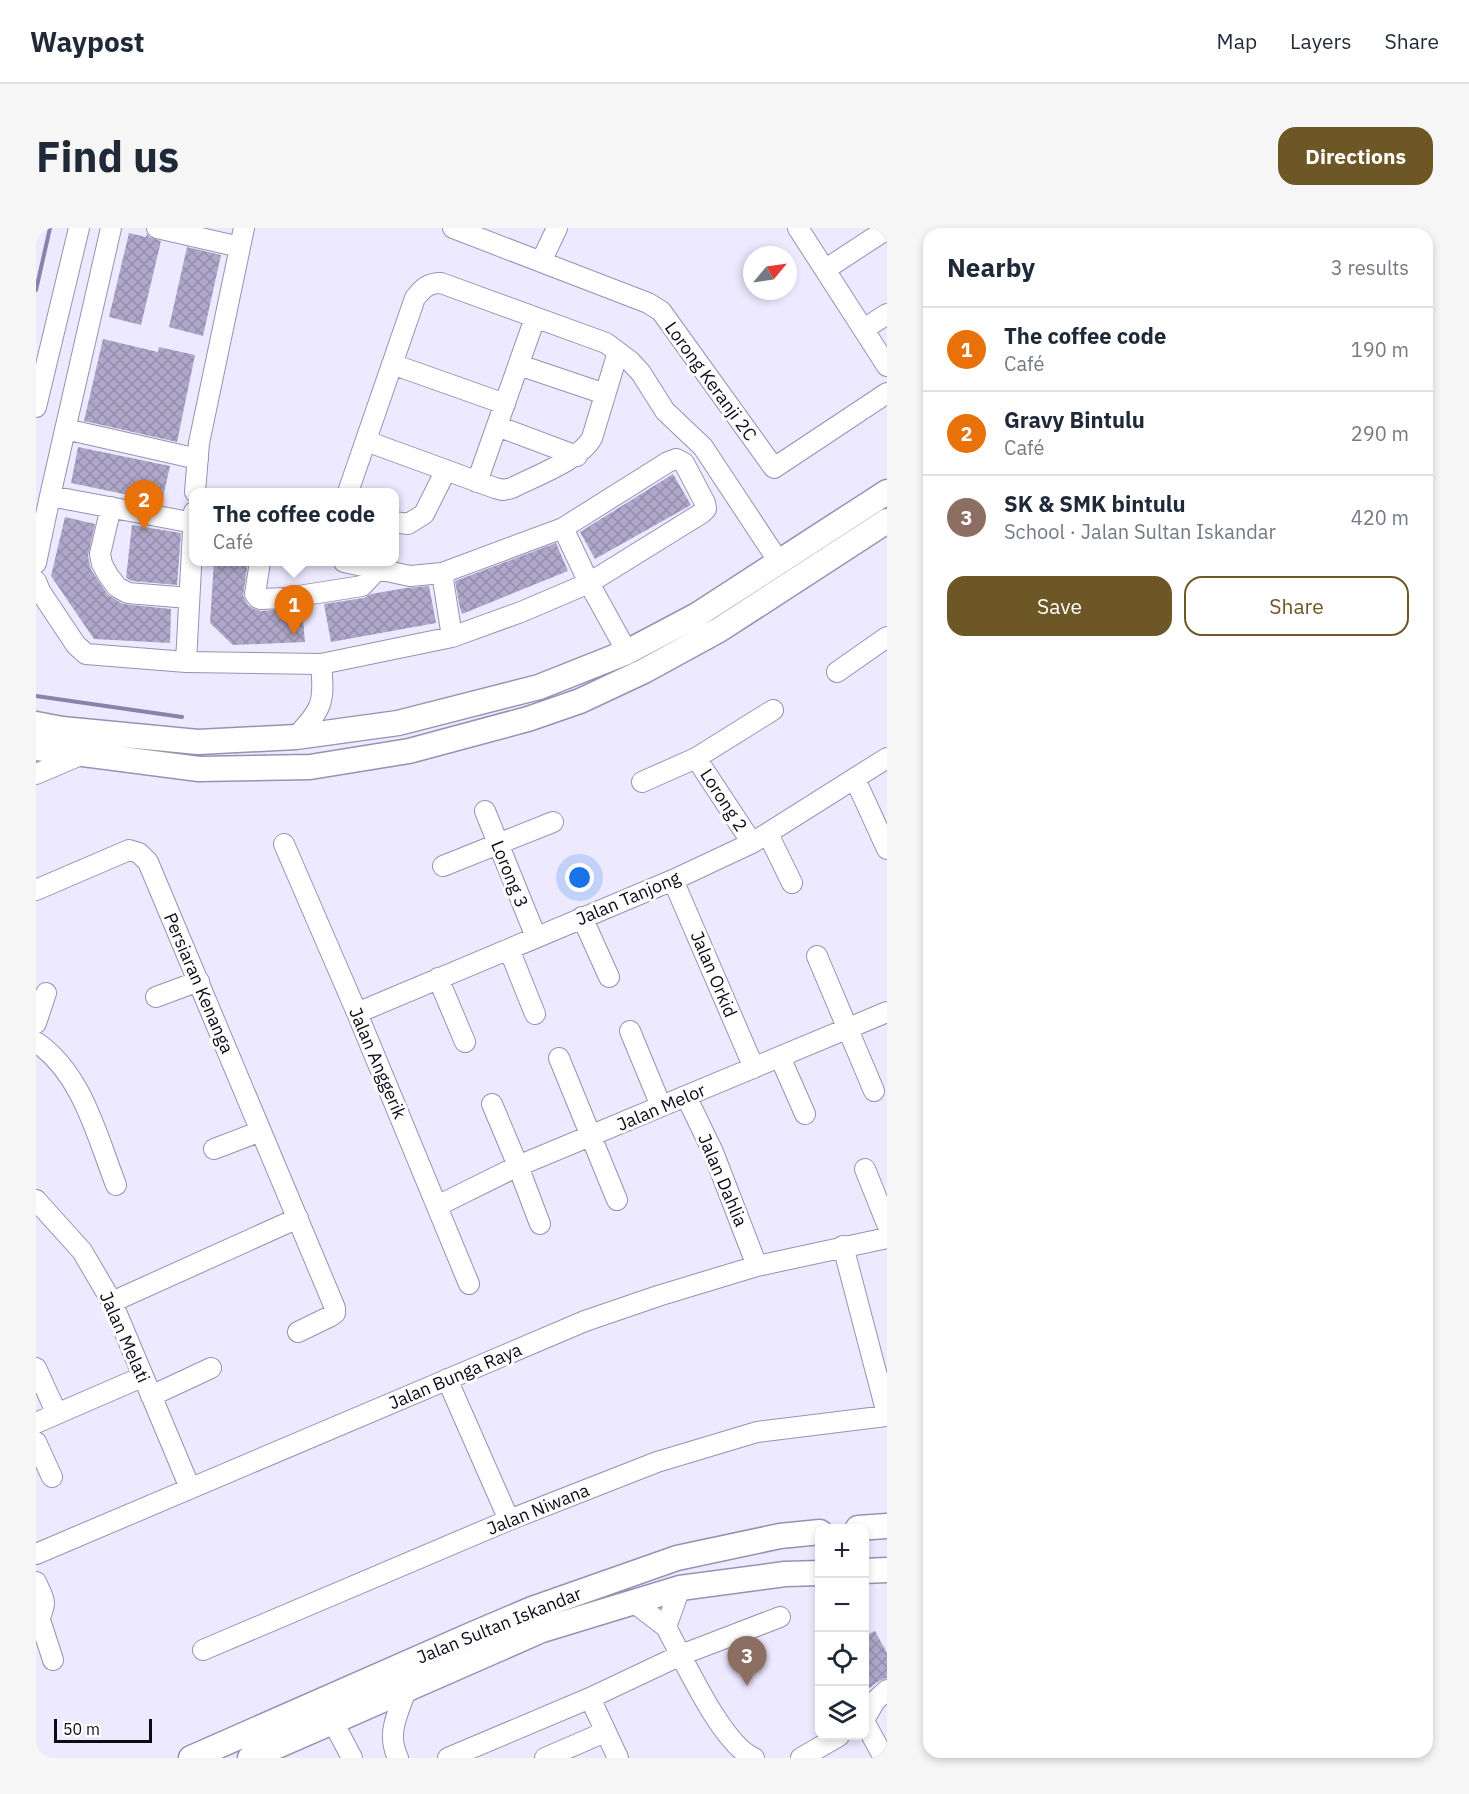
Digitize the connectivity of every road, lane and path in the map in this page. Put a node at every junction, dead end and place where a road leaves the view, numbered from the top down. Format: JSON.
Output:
{"nodes":[{"id":1,"x":80,"y":228,"type":"edge"},
{"id":2,"x":111,"y":228,"type":"edge"},
{"id":3,"x":157,"y":228,"type":"edge"},
{"id":4,"x":453,"y":228,"type":"edge"},
{"id":5,"x":557,"y":228,"type":"edge"},
{"id":6,"x":798,"y":228,"type":"edge"},
{"id":7,"x":887,"y":229,"type":"edge"},
{"id":8,"x":242,"y":238,"type":"edge"},
{"id":9,"x":541,"y":262,"type":"junction"},
{"id":10,"x":826,"y":269,"type":"junction"},
{"id":11,"x":887,"y":314,"type":"edge"},
{"id":12,"x":536,"y":318,"type":"junction"},
{"id":13,"x":864,"y":329,"type":"junction"},
{"id":14,"x":618,"y":352,"type":"junction"},
{"id":15,"x":42,"y":355,"type":"edge"},
{"id":16,"x":392,"y":364,"type":"junction"},
{"id":17,"x":519,"y":365,"type":"junction"},
{"id":18,"x":887,"y":366,"type":"edge"},
{"id":19,"x":887,"y":393,"type":"edge"},
{"id":20,"x":605,"y":394,"type":"junction"},
{"id":21,"x":37,"y":404,"type":"edge"},
{"id":22,"x":505,"y":404,"type":"junction"},
{"id":23,"x":70,"y":406,"type":"junction"},
{"id":24,"x":497,"y":426,"type":"junction"},
{"id":25,"x":65,"y":429,"type":"junction"},
{"id":26,"x":366,"y":441,"type":"junction"},
{"id":27,"x":576,"y":456,"type":"junction"},
{"id":28,"x":198,"y":459,"type":"junction"},
{"id":29,"x":446,"y":470,"type":"junction"},
{"id":30,"x":477,"y":482,"type":"junction"},
{"id":31,"x":195,"y":488,"type":"edge"},
{"id":32,"x":349,"y":488,"type":"edge"},
{"id":33,"x":887,"y":492,"type":"edge"},
{"id":34,"x":50,"y":496,"type":"junction"},
{"id":35,"x":111,"y":507,"type":"junction"},
{"id":36,"x":189,"y":518,"type":"edge"},
{"id":37,"x":887,"y":521,"type":"edge"},
{"id":38,"x":399,"y":523,"type":"edge"},
{"id":39,"x":563,"y":528,"type":"junction"},
{"id":40,"x":779,"y":562,"type":"junction"},
{"id":41,"x":36,"y":563,"type":"edge"},
{"id":42,"x":191,"y":566,"type":"edge"},
{"id":43,"x":259,"y":566,"type":"edge"},
{"id":44,"x":362,"y":566,"type":"edge"},
{"id":45,"x":377,"y":570,"type":"junction"},
{"id":46,"x":442,"y":573,"type":"junction"},
{"id":47,"x":36,"y":581,"type":"edge"},
{"id":48,"x":589,"y":583,"type":"junction"},
{"id":49,"x":189,"y":598,"type":"junction"},
{"id":50,"x":452,"y":637,"type":"junction"},
{"id":51,"x":886,"y":641,"type":"edge"},
{"id":52,"x":627,"y":652,"type":"junction"},
{"id":53,"x":186,"y":662,"type":"junction"},
{"id":54,"x":321,"y":664,"type":"junction"},
{"id":55,"x":837,"y":672,"type":"dead end"},
{"id":56,"x":773,"y":710,"type":"dead end"},
{"id":57,"x":36,"y":717,"type":"edge"},
{"id":58,"x":36,"y":724,"type":"edge"},
{"id":59,"x":62,"y":729,"type":"junction"},
{"id":60,"x":296,"y":737,"type":"junction"},
{"id":61,"x":36,"y":748,"type":"edge"},
{"id":62,"x":83,"y":754,"type":"junction"},
{"id":63,"x":696,"y":758,"type":"junction"},
{"id":64,"x":887,"y":758,"type":"edge"},
{"id":65,"x":36,"y":774,"type":"edge"},
{"id":66,"x":855,"y":779,"type":"junction"},
{"id":67,"x":642,"y":782,"type":"dead end"},
{"id":68,"x":484,"y":811,"type":"dead end"},
{"id":69,"x":553,"y":822,"type":"dead end"},
{"id":70,"x":760,"y":839,"type":"junction"},
{"id":71,"x":498,"y":843,"type":"junction"},
{"id":72,"x":284,"y":844,"type":"dead end"},
{"id":73,"x":887,"y":849,"type":"edge"},
{"id":74,"x":443,"y":866,"type":"dead end"},
{"id":75,"x":673,"y":880,"type":"junction"},
{"id":76,"x":792,"y":883,"type":"dead end"},
{"id":77,"x":36,"y":890,"type":"edge"},
{"id":78,"x":582,"y":917,"type":"junction"},
{"id":79,"x":536,"y":937,"type":"junction"},
{"id":80,"x":509,"y":949,"type":"junction"},
{"id":81,"x":818,"y":956,"type":"dead end"},
{"id":82,"x":609,"y":977,"type":"dead end"},
{"id":83,"x":438,"y":978,"type":"junction"},
{"id":84,"x":199,"y":981,"type":"junction"},
{"id":85,"x":46,"y":993,"type":"dead end"},
{"id":86,"x":156,"y":997,"type":"dead end"},
{"id":87,"x":887,"y":1012,"type":"edge"},
{"id":88,"x":357,"y":1013,"type":"junction"},
{"id":89,"x":535,"y":1014,"type":"dead end"},
{"id":90,"x":36,"y":1023,"type":"edge"},
{"id":91,"x":848,"y":1028,"type":"junction"},
{"id":92,"x":630,"y":1031,"type":"dead end"},
{"id":93,"x":36,"y":1042,"type":"edge"},
{"id":94,"x":465,"y":1042,"type":"dead end"},
{"id":95,"x":780,"y":1056,"type":"junction"},
{"id":96,"x":559,"y":1058,"type":"dead end"},
{"id":97,"x":754,"y":1068,"type":"junction"},
{"id":98,"x":874,"y":1092,"type":"dead end"},
{"id":99,"x":686,"y":1096,"type":"junction"},
{"id":100,"x":492,"y":1104,"type":"dead end"},
{"id":101,"x":661,"y":1106,"type":"junction"},
{"id":102,"x":805,"y":1114,"type":"dead end"},
{"id":103,"x":261,"y":1131,"type":"junction"},
{"id":104,"x":590,"y":1136,"type":"junction"},
{"id":105,"x":214,"y":1149,"type":"dead end"},
{"id":106,"x":518,"y":1166,"type":"junction"},
{"id":107,"x":865,"y":1170,"type":"dead end"},
{"id":108,"x":116,"y":1185,"type":"dead end"},
{"id":109,"x":36,"y":1200,"type":"edge"},
{"id":110,"x":617,"y":1200,"type":"dead end"},
{"id":111,"x":437,"y":1206,"type":"junction"},
{"id":112,"x":298,"y":1218,"type":"junction"},
{"id":113,"x":540,"y":1224,"type":"dead end"},
{"id":114,"x":887,"y":1224,"type":"edge"},
{"id":115,"x":887,"y":1238,"type":"edge"},
{"id":116,"x":843,"y":1246,"type":"junction"},
{"id":117,"x":757,"y":1266,"type":"junction"},
{"id":118,"x":469,"y":1284,"type":"dead end"},
{"id":119,"x":112,"y":1302,"type":"junction"},
{"id":120,"x":298,"y":1332,"type":"dead end"},
{"id":121,"x":36,"y":1368,"type":"edge"},
{"id":122,"x":211,"y":1368,"type":"dead end"},
{"id":123,"x":142,"y":1377,"type":"junction"},
{"id":124,"x":447,"y":1379,"type":"junction"},
{"id":125,"x":151,"y":1396,"type":"junction"},
{"id":126,"x":57,"y":1414,"type":"junction"},
{"id":127,"x":887,"y":1415,"type":"edge"},
{"id":128,"x":36,"y":1423,"type":"edge"},
{"id":129,"x":36,"y":1442,"type":"edge"},
{"id":130,"x":52,"y":1477,"type":"dead end"},
{"id":131,"x":190,"y":1488,"type":"junction"},
{"id":132,"x":509,"y":1520,"type":"junction"},
{"id":133,"x":887,"y":1526,"type":"edge"},
{"id":134,"x":869,"y":1527,"type":"edge"},
{"id":135,"x":815,"y":1532,"type":"edge"},
{"id":136,"x":36,"y":1554,"type":"edge"},
{"id":137,"x":887,"y":1570,"type":"edge"},
{"id":138,"x":869,"y":1571,"type":"edge"},
{"id":139,"x":815,"y":1573,"type":"edge"},
{"id":140,"x":36,"y":1582,"type":"edge"},
{"id":141,"x":680,"y":1588,"type":"junction"},
{"id":142,"x":632,"y":1602,"type":"junction"},
{"id":143,"x":780,"y":1617,"type":"dead end"},
{"id":144,"x":666,"y":1627,"type":"junction"},
{"id":145,"x":203,"y":1650,"type":"dead end"},
{"id":146,"x":681,"y":1655,"type":"junction"},
{"id":147,"x":53,"y":1660,"type":"dead end"},
{"id":148,"x":406,"y":1690,"type":"junction"},
{"id":149,"x":887,"y":1690,"type":"edge"},
{"id":150,"x":590,"y":1698,"type":"junction"},
{"id":151,"x":869,"y":1711,"type":"edge"},
{"id":152,"x":333,"y":1722,"type":"junction"},
{"id":153,"x":869,"y":1730,"type":"edge"},
{"id":154,"x":605,"y":1732,"type":"junction"},
{"id":155,"x":832,"y":1740,"type":"edge"},
{"id":156,"x":191,"y":1758,"type":"edge"},
{"id":157,"x":250,"y":1758,"type":"edge"},
{"id":158,"x":352,"y":1758,"type":"edge"},
{"id":159,"x":398,"y":1758,"type":"edge"},
{"id":160,"x":448,"y":1758,"type":"edge"},
{"id":161,"x":545,"y":1758,"type":"edge"},
{"id":162,"x":618,"y":1758,"type":"edge"},
{"id":163,"x":753,"y":1758,"type":"edge"},
{"id":164,"x":802,"y":1758,"type":"edge"},
{"id":165,"x":884,"y":1758,"type":"edge"}],
"edges":[{"from":1,"to":15,"type":"street"},
{"from":2,"to":23,"type":"street"},
{"from":3,"to":8,"type":"street"},
{"from":4,"to":9,"type":"street","name":"Lorong Keranji 2C"},
{"from":5,"to":9,"type":"street"},
{"from":6,"to":10,"type":"street"},
{"from":7,"to":10,"type":"street"},
{"from":8,"to":28,"type":"street"},
{"from":9,"to":19,"type":"street","name":"Lorong Keranji 2C"},
{"from":10,"to":13,"type":"street"},
{"from":11,"to":13,"type":"street"},
{"from":12,"to":14,"type":"street"},
{"from":12,"to":16,"type":"street"},
{"from":12,"to":17,"type":"street"},
{"from":13,"to":18,"type":"street"},
{"from":14,"to":20,"type":"street"},
{"from":14,"to":40,"type":"street"},
{"from":15,"to":21,"type":"street"},
{"from":16,"to":22,"type":"street"},
{"from":16,"to":26,"type":"street"},
{"from":17,"to":20,"type":"street"},
{"from":17,"to":22,"type":"street"},
{"from":20,"to":27,"type":"street"},
{"from":21,"to":23,"type":"street"},
{"from":22,"to":24,"type":"street"},
{"from":23,"to":25,"type":"street"},
{"from":24,"to":27,"type":"street"},
{"from":24,"to":30,"type":"street"},
{"from":25,"to":28,"type":"street"},
{"from":25,"to":34,"type":"street"},
{"from":26,"to":29,"type":"street"},
{"from":26,"to":32,"type":"street"},
{"from":27,"to":30,"type":"street"},
{"from":28,"to":31,"type":"street"},
{"from":29,"to":30,"type":"street"},
{"from":29,"to":38,"type":"street"},
{"from":33,"to":40,"type":"main road"},
{"from":34,"to":35,"type":"street"},
{"from":34,"to":41,"type":"street"},
{"from":35,"to":36,"type":"street"},
{"from":35,"to":49,"type":"street"},
{"from":37,"to":62,"type":"main road"},
{"from":39,"to":46,"type":"street"},
{"from":39,"to":48,"type":"street"},
{"from":39,"to":48,"type":"street"},
{"from":40,"to":52,"type":"main road"},
{"from":42,"to":49,"type":"street"},
{"from":43,"to":45,"type":"street"},
{"from":44,"to":45,"type":"street"},
{"from":45,"to":46,"type":"street"},
{"from":46,"to":50,"type":"street"},
{"from":47,"to":53,"type":"street"},
{"from":48,"to":50,"type":"street"},
{"from":48,"to":52,"type":"street"},
{"from":49,"to":53,"type":"street"},
{"from":50,"to":54,"type":"street"},
{"from":51,"to":55,"type":"street"},
{"from":52,"to":60,"type":"main road"},
{"from":53,"to":54,"type":"street"},
{"from":54,"to":60,"type":"street"},
{"from":56,"to":63,"type":"street"},
{"from":57,"to":59,"type":"street"},
{"from":58,"to":59,"type":"main road"},
{"from":59,"to":60,"type":"main road"},
{"from":61,"to":62,"type":"main road"},
{"from":62,"to":65,"type":"street"},
{"from":63,"to":67,"type":"street"},
{"from":63,"to":70,"type":"street","name":"Lorong 2"},
{"from":64,"to":66,"type":"street","name":"Jalan Tanjong"},
{"from":66,"to":70,"type":"street","name":"Jalan Tanjong"},
{"from":66,"to":73,"type":"street"},
{"from":68,"to":71,"type":"street","name":"Lorong 3"},
{"from":69,"to":71,"type":"street"},
{"from":70,"to":75,"type":"street","name":"Jalan Tanjong"},
{"from":70,"to":76,"type":"street","name":"Lorong 2"},
{"from":71,"to":74,"type":"street"},
{"from":71,"to":79,"type":"street","name":"Lorong 3"},
{"from":72,"to":88,"type":"street","name":"Jalan Anggerik"},
{"from":75,"to":78,"type":"street","name":"Jalan Tanjong"},
{"from":75,"to":97,"type":"street","name":"Jalan Orkid"},
{"from":77,"to":84,"type":"street","name":"Persiaran Kenanga"},
{"from":78,"to":79,"type":"street","name":"Jalan Tanjong"},
{"from":78,"to":82,"type":"street"},
{"from":79,"to":80,"type":"street","name":"Jalan Tanjong"},
{"from":80,"to":83,"type":"street","name":"Jalan Tanjong"},
{"from":80,"to":89,"type":"street"},
{"from":81,"to":91,"type":"street"},
{"from":83,"to":88,"type":"street","name":"Jalan Tanjong"},
{"from":83,"to":94,"type":"street"},
{"from":84,"to":86,"type":"street"},
{"from":84,"to":103,"type":"street","name":"Persiaran Kenanga"},
{"from":85,"to":90,"type":"street"},
{"from":87,"to":91,"type":"street","name":"Jalan Melor"},
{"from":88,"to":111,"type":"street","name":"Jalan Anggerik"},
{"from":91,"to":95,"type":"street","name":"Jalan Melor"},
{"from":91,"to":98,"type":"street"},
{"from":92,"to":101,"type":"street"},
{"from":93,"to":108,"type":"street"},
{"from":95,"to":97,"type":"street","name":"Jalan Melor"},
{"from":95,"to":102,"type":"street"},
{"from":96,"to":104,"type":"street"},
{"from":97,"to":99,"type":"street","name":"Jalan Melor"},
{"from":99,"to":101,"type":"street","name":"Jalan Melor"},
{"from":99,"to":117,"type":"street","name":"Jalan Dahlia"},
{"from":100,"to":106,"type":"street"},
{"from":101,"to":104,"type":"street","name":"Jalan Melor"},
{"from":103,"to":105,"type":"street"},
{"from":103,"to":112,"type":"street","name":"Persiaran Kenanga"},
{"from":104,"to":106,"type":"street","name":"Jalan Melor"},
{"from":104,"to":110,"type":"street"},
{"from":106,"to":111,"type":"street","name":"Jalan Melor"},
{"from":106,"to":113,"type":"street"},
{"from":107,"to":114,"type":"street"},
{"from":109,"to":119,"type":"street","name":"Jalan Melati"},
{"from":111,"to":118,"type":"street","name":"Jalan Anggerik"},
{"from":112,"to":119,"type":"street"},
{"from":112,"to":120,"type":"street","name":"Persiaran Kenanga"},
{"from":115,"to":116,"type":"street","name":"Jalan Bunga Raya"},
{"from":116,"to":117,"type":"street","name":"Jalan Bunga Raya"},
{"from":116,"to":127,"type":"street"},
{"from":117,"to":124,"type":"street","name":"Jalan Bunga Raya"},
{"from":119,"to":123,"type":"street","name":"Jalan Melati"},
{"from":121,"to":126,"type":"street"},
{"from":122,"to":125,"type":"street"},
{"from":123,"to":125,"type":"street","name":"Jalan Melati"},
{"from":123,"to":126,"type":"street"},
{"from":124,"to":131,"type":"street","name":"Jalan Bunga Raya"},
{"from":124,"to":132,"type":"street"},
{"from":125,"to":131,"type":"street","name":"Jalan Melati"},
{"from":126,"to":128,"type":"street"},
{"from":127,"to":132,"type":"street","name":"Jalan Niwana"},
{"from":129,"to":130,"type":"street"},
{"from":131,"to":136,"type":"street","name":"Jalan Bunga Raya"},
{"from":132,"to":145,"type":"street","name":"Jalan Niwana"},
{"from":133,"to":134,"type":"main road"},
{"from":135,"to":156,"type":"main road","name":"Jalan Sultan Iskandar"},
{"from":137,"to":138,"type":"main road"},
{"from":139,"to":141,"type":"main road","name":"Jalan Sultan Iskandar"},
{"from":140,"to":147,"type":"street"},
{"from":141,"to":142,"type":"main road","name":"Jalan Sultan Iskandar"},
{"from":141,"to":144,"type":"street"},
{"from":142,"to":144,"type":"street"},
{"from":142,"to":148,"type":"main road","name":"Jalan Sultan Iskandar"},
{"from":143,"to":146,"type":"street"},
{"from":144,"to":146,"type":"street"},
{"from":146,"to":150,"type":"street"},
{"from":146,"to":163,"type":"street"},
{"from":148,"to":152,"type":"main road","name":"Jalan Sultan Iskandar"},
{"from":148,"to":159,"type":"street"},
{"from":149,"to":151,"type":"street"},
{"from":150,"to":154,"type":"street"},
{"from":150,"to":160,"type":"street"},
{"from":152,"to":157,"type":"main road","name":"Jalan Sultan Iskandar"},
{"from":152,"to":158,"type":"street"},
{"from":153,"to":165,"type":"street"},
{"from":154,"to":161,"type":"street"},
{"from":154,"to":162,"type":"street"},
{"from":155,"to":164,"type":"street"}]}
